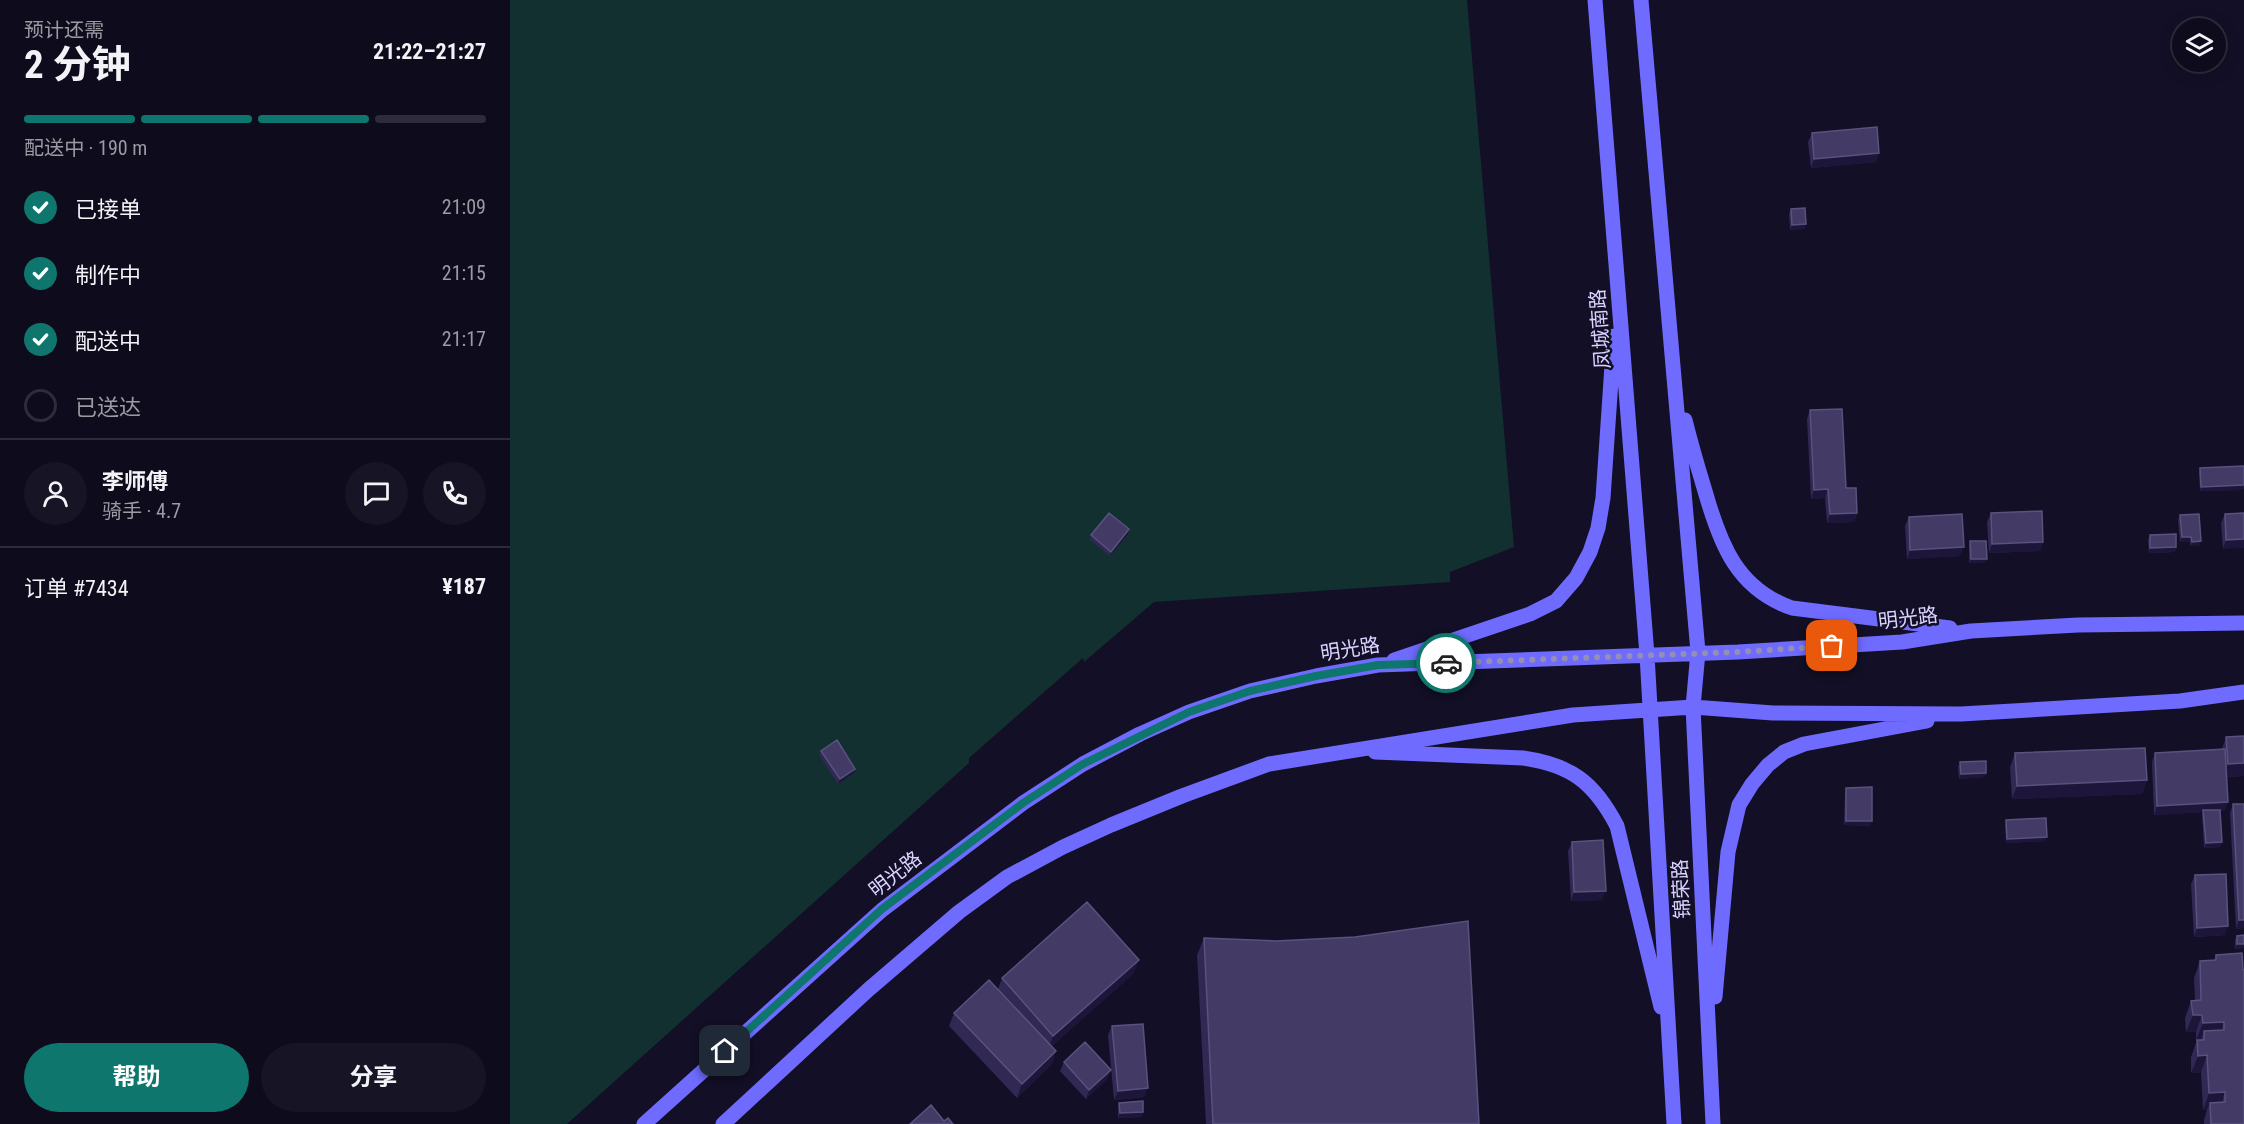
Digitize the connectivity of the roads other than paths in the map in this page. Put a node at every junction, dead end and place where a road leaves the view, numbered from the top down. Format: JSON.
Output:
{"nodes":[{"id":1,"x":1595,"y":0,"type":"edge"},
{"id":2,"x":1641,"y":0,"type":"edge"},
{"id":3,"x":1618,"y":283,"type":"junction"},
{"id":4,"x":1675,"y":388,"type":"junction"},
{"id":5,"x":2244,"y":623,"type":"edge"},
{"id":6,"x":1971,"y":631,"type":"junction"},
{"id":7,"x":1698,"y":652,"type":"junction"},
{"id":8,"x":1647,"y":655,"type":"junction"},
{"id":9,"x":1378,"y":665,"type":"junction"},
{"id":10,"x":2244,"y":692,"type":"edge"},
{"id":11,"x":1693,"y":707,"type":"junction"},
{"id":12,"x":1651,"y":709,"type":"junction"},
{"id":13,"x":1961,"y":714,"type":"junction"},
{"id":14,"x":1346,"y":750,"type":"junction"},
{"id":15,"x":1670,"y":1041,"type":"junction"},
{"id":16,"x":1710,"y":1056,"type":"junction"},
{"id":17,"x":644,"y":1124,"type":"edge"},
{"id":18,"x":723,"y":1124,"type":"edge"},
{"id":19,"x":1674,"y":1124,"type":"edge"},
{"id":20,"x":1713,"y":1124,"type":"edge"}],
"edges":[{"from":1,"to":3,"type":"street","name":"凤城南路"},
{"from":2,"to":4,"type":"street"},
{"from":3,"to":8,"type":"street","name":"凤城南路"},
{"from":3,"to":9,"type":"street"},
{"from":4,"to":6,"type":"street"},
{"from":4,"to":7,"type":"street"},
{"from":5,"to":6,"type":"street","name":"明光路"},
{"from":6,"to":7,"type":"street","name":"明光路"},
{"from":7,"to":8,"type":"street","name":"明光路"},
{"from":7,"to":11,"type":"street","name":"锦荣路"},
{"from":8,"to":9,"type":"street","name":"明光路"},
{"from":8,"to":12,"type":"street","name":"锦荣路"},
{"from":9,"to":17,"type":"street","name":"明光路"},
{"from":10,"to":13,"type":"street"},
{"from":11,"to":12,"type":"street"},
{"from":11,"to":13,"type":"street"},
{"from":11,"to":16,"type":"street","name":"锦荣路"},
{"from":12,"to":14,"type":"street"},
{"from":12,"to":15,"type":"street","name":"锦荣路"},
{"from":13,"to":16,"type":"street"},
{"from":14,"to":15,"type":"street"},
{"from":14,"to":18,"type":"street"},
{"from":15,"to":19,"type":"street","name":"锦荣路"},
{"from":16,"to":20,"type":"street","name":"锦荣路"}]}
